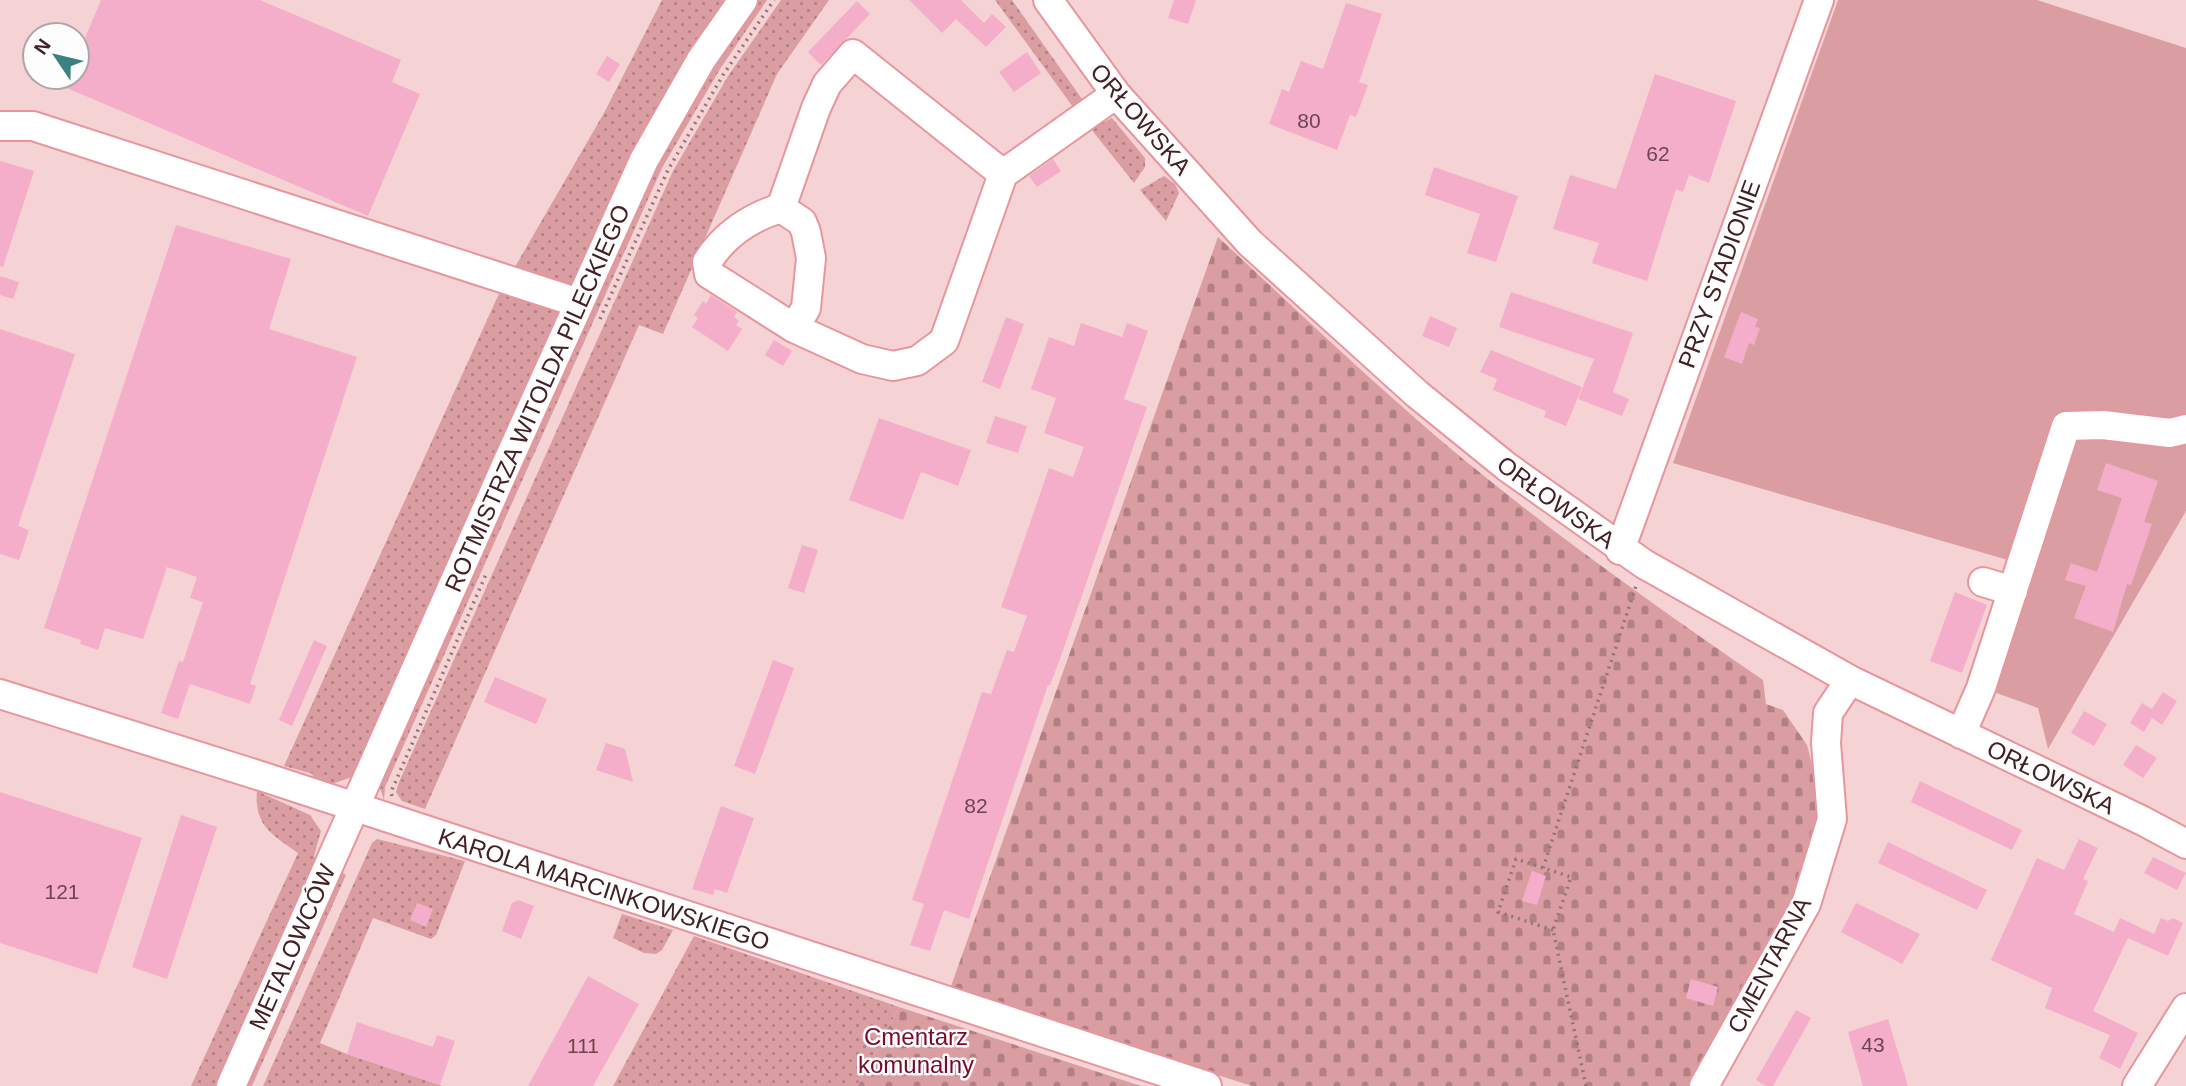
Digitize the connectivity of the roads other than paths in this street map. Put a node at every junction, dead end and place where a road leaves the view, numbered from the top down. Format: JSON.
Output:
{"nodes":[{"id":1,"x":743,"y":0,"type":"edge"},
{"id":2,"x":1048,"y":0,"type":"edge"},
{"id":3,"x":1819,"y":0,"type":"edge"},
{"id":4,"x":1116,"y":94,"type":"junction"},
{"id":5,"x":0,"y":126,"type":"edge"},
{"id":6,"x":1003,"y":174,"type":"junction"},
{"id":7,"x":781,"y":208,"type":"junction"},
{"id":8,"x":589,"y":312,"type":"junction"},
{"id":9,"x":794,"y":328,"type":"junction"},
{"id":10,"x":2186,"y":429,"type":"edge"},
{"id":11,"x":1632,"y":557,"type":"junction"},
{"id":12,"x":1983,"y":582,"type":"dead end"},
{"id":13,"x":2013,"y":591,"type":"junction"},
{"id":14,"x":1850,"y":680,"type":"junction"},
{"id":15,"x":0,"y":694,"type":"edge"},
{"id":16,"x":1961,"y":734,"type":"junction"},
{"id":17,"x":354,"y":808,"type":"junction"},
{"id":18,"x":2186,"y":844,"type":"edge"},
{"id":19,"x":2186,"y":1007,"type":"edge"},
{"id":20,"x":231,"y":1086,"type":"edge"},
{"id":21,"x":1207,"y":1086,"type":"edge"},
{"id":22,"x":1704,"y":1086,"type":"edge"},
{"id":23,"x":2137,"y":1086,"type":"edge"}],
"edges":[{"from":1,"to":8,"type":"street","name":"ROTMISTRZA WITOLDA PILECKIEGO"},
{"from":2,"to":4,"type":"street","name":"ORŁOWSKA"},
{"from":3,"to":11,"type":"street","name":"PRZY STADIONIE"},
{"from":4,"to":6,"type":"street"},
{"from":4,"to":11,"type":"street","name":"ORŁOWSKA"},
{"from":5,"to":8,"type":"street"},
{"from":6,"to":7,"type":"street"},
{"from":6,"to":9,"type":"street"},
{"from":7,"to":9,"type":"street"},
{"from":7,"to":9,"type":"street"},
{"from":8,"to":17,"type":"street","name":"ROTMISTRZA WITOLDA PILECKIEGO"},
{"from":10,"to":13,"type":"street"},
{"from":11,"to":14,"type":"street","name":"ORŁOWSKA"},
{"from":12,"to":13,"type":"street"},
{"from":13,"to":16,"type":"street"},
{"from":14,"to":16,"type":"street","name":"ORŁOWSKA"},
{"from":14,"to":22,"type":"street","name":"CMENTARNA"},
{"from":15,"to":17,"type":"street","name":"KAROLA MARCINKOWSKIEGO"},
{"from":16,"to":18,"type":"street","name":"ORŁOWSKA"},
{"from":17,"to":20,"type":"street","name":"METALOWCÓW"},
{"from":17,"to":21,"type":"street","name":"KAROLA MARCINKOWSKIEGO"},
{"from":19,"to":23,"type":"street"}]}
